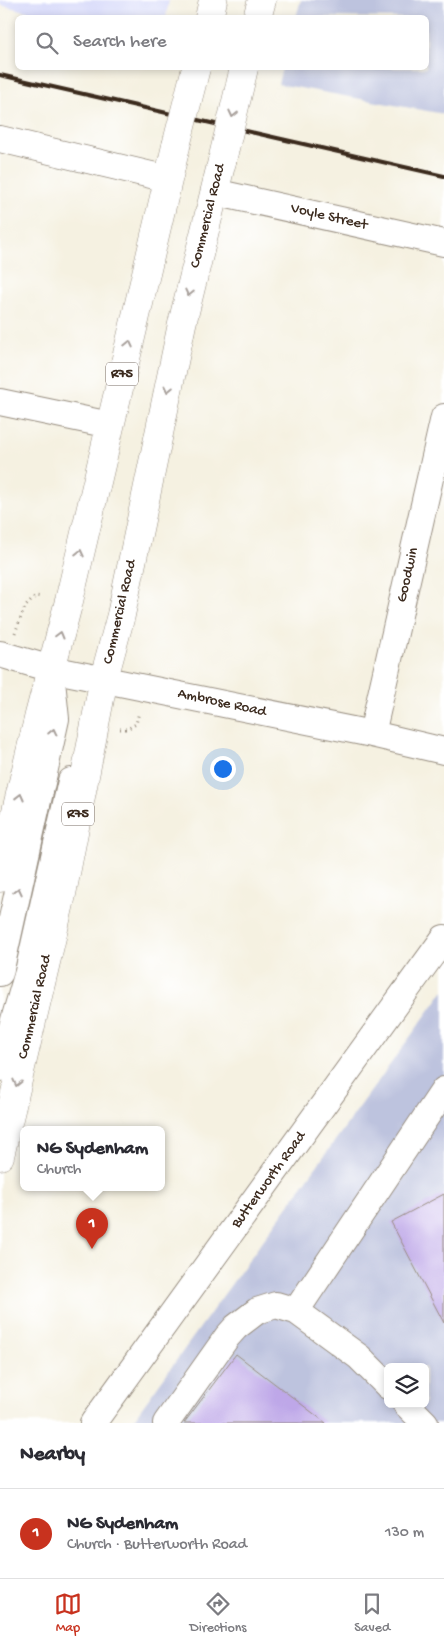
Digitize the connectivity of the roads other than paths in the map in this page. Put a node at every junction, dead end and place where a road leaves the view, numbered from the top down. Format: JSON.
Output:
{"nodes":[{"id":1,"x":262,"y":0,"type":"edge"},
{"id":2,"x":258,"y":15,"type":"edge"},
{"id":3,"x":195,"y":70,"type":"edge"},
{"id":4,"x":244,"y":70,"type":"edge"},
{"id":5,"x":0,"y":139,"type":"edge"},
{"id":6,"x":168,"y":179,"type":"junction"},
{"id":7,"x":214,"y":192,"type":"junction"},
{"id":8,"x":444,"y":243,"type":"edge"},
{"id":9,"x":0,"y":402,"type":"edge"},
{"id":10,"x":444,"y":417,"type":"edge"},
{"id":11,"x":110,"y":426,"type":"junction"},
{"id":12,"x":0,"y":654,"type":"edge"},
{"id":13,"x":51,"y":668,"type":"junction"},
{"id":14,"x":104,"y":678,"type":"junction"},
{"id":15,"x":372,"y":734,"type":"junction"},
{"id":16,"x":444,"y":751,"type":"edge"},
{"id":17,"x":0,"y":878,"type":"edge"},
{"id":18,"x":444,"y":938,"type":"edge"},
{"id":19,"x":0,"y":973,"type":"edge"},
{"id":20,"x":0,"y":1068,"type":"edge"},
{"id":21,"x":444,"y":1090,"type":"edge"},
{"id":22,"x":0,"y":1156,"type":"edge"},
{"id":23,"x":296,"y":1311,"type":"junction"},
{"id":24,"x":384,"y":1382,"type":"edge"},
{"id":25,"x":410,"y":1408,"type":"edge"},
{"id":26,"x":93,"y":1423,"type":"edge"},
{"id":27,"x":166,"y":1423,"type":"edge"},
{"id":28,"x":424,"y":1423,"type":"edge"}],
"edges":[{"from":1,"to":2,"type":"main road"},
{"from":3,"to":6,"type":"main road","number":"R75","bridge":true},
{"from":4,"to":7,"type":"main road","name":"Commercial Road","number":"R75","one_way":true,"bridge":true},
{"from":5,"to":6,"type":"street"},
{"from":11,"to":6,"type":"main road","number":"R75","one_way":true},
{"from":7,"to":8,"type":"street","name":"Voyle Street"},
{"from":7,"to":14,"type":"main road","name":"Commercial Road","number":"R75","one_way":true},
{"from":9,"to":11,"type":"street"},
{"from":10,"to":15,"type":"street","name":"Goodwin"},
{"from":13,"to":11,"type":"main road","number":"R75","one_way":true},
{"from":12,"to":13,"type":"street","name":"Ambrose Road"},
{"from":13,"to":14,"type":"street","name":"Ambrose Road"},
{"from":17,"to":13,"type":"main road","number":"R75","one_way":true},
{"from":19,"to":13,"type":"street","one_way":true},
{"from":14,"to":15,"type":"street","name":"Ambrose Road"},
{"from":14,"to":20,"type":"street"},
{"from":14,"to":22,"type":"main road","name":"Commercial Road","number":"R75","one_way":true},
{"from":15,"to":16,"type":"street","name":"Ambrose Road"},
{"from":18,"to":26,"type":"street","name":"Butterworth Road"},
{"from":21,"to":23,"type":"street"},
{"from":23,"to":24,"type":"street"},
{"from":23,"to":27,"type":"street"},
{"from":25,"to":28,"type":"street"}]}
